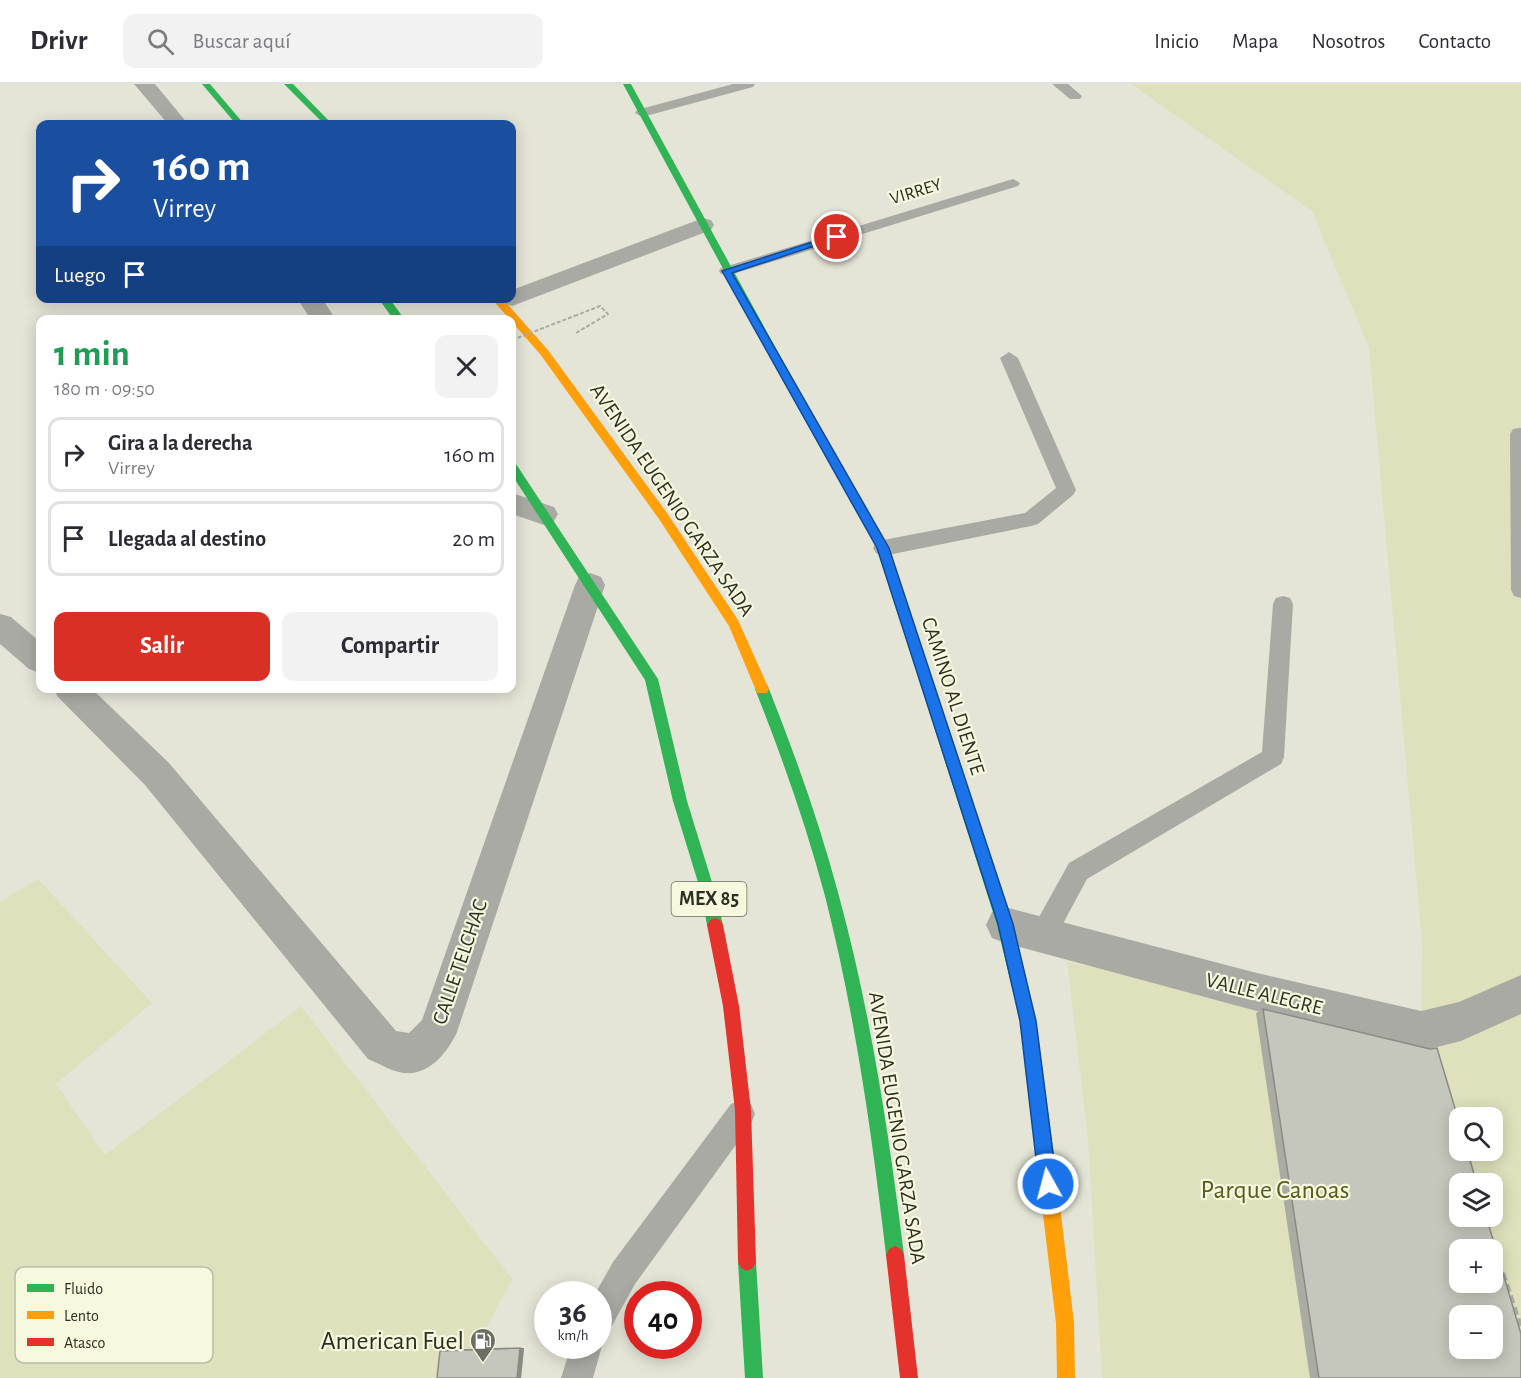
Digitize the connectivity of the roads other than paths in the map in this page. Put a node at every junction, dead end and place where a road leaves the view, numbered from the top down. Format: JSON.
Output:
{"nodes":[{"id":1,"x":144,"y":84,"type":"edge"},
{"id":2,"x":206,"y":84,"type":"edge"},
{"id":3,"x":288,"y":84,"type":"edge"},
{"id":4,"x":627,"y":84,"type":"edge"},
{"id":5,"x":748,"y":84,"type":"edge"},
{"id":6,"x":1059,"y":84,"type":"edge"},
{"id":7,"x":1075,"y":96,"type":"dead end"},
{"id":8,"x":325,"y":102,"type":"dead end"},
{"id":9,"x":642,"y":113,"type":"junction"},
{"id":10,"x":175,"y":120,"type":"edge"},
{"id":11,"x":237,"y":120,"type":"edge"},
{"id":12,"x":324,"y":120,"type":"edge"},
{"id":13,"x":327,"y":120,"type":"edge"},
{"id":14,"x":1013,"y":183,"type":"dead end"},
{"id":15,"x":703,"y":225,"type":"junction"},
{"id":16,"x":727,"y":271,"type":"junction"},
{"id":17,"x":516,"y":295,"type":"edge"},
{"id":18,"x":387,"y":303,"type":"edge"},
{"id":19,"x":507,"y":303,"type":"edge"},
{"id":20,"x":396,"y":315,"type":"edge"},
{"id":21,"x":1009,"y":358,"type":"dead end"},
{"id":22,"x":1519,"y":434,"type":"dead end"},
{"id":23,"x":516,"y":473,"type":"edge"},
{"id":24,"x":516,"y":504,"type":"edge"},
{"id":25,"x":544,"y":514,"type":"junction"},
{"id":26,"x":883,"y":548,"type":"junction"},
{"id":27,"x":590,"y":585,"type":"junction"},
{"id":28,"x":1521,"y":590,"type":"edge"},
{"id":29,"x":1282,"y":604,"type":"dead end"},
{"id":30,"x":0,"y":627,"type":"edge"},
{"id":31,"x":36,"y":657,"type":"edge"},
{"id":32,"x":74,"y":693,"type":"edge"},
{"id":33,"x":1005,"y":924,"type":"junction"},
{"id":34,"x":1043,"y":935,"type":"junction"},
{"id":35,"x":1521,"y":994,"type":"edge"},
{"id":36,"x":743,"y":1110,"type":"junction"},
{"id":37,"x":612,"y":1295,"type":"edge"},
{"id":38,"x":582,"y":1359,"type":"edge"},
{"id":39,"x":577,"y":1378,"type":"edge"},
{"id":40,"x":754,"y":1378,"type":"edge"},
{"id":41,"x":909,"y":1378,"type":"edge"},
{"id":42,"x":1066,"y":1378,"type":"edge"}],
"edges":[{"from":1,"to":10,"type":"street"},
{"from":2,"to":11,"type":"main road"},
{"from":3,"to":12,"type":"main road"},
{"from":4,"to":9,"type":"main road","name":"CAMINO AL DIENTE"},
{"from":5,"to":9,"type":"lane"},
{"from":6,"to":7,"type":"lane"},
{"from":8,"to":13,"type":"main road"},
{"from":9,"to":15,"type":"main road","name":"CAMINO AL DIENTE"},
{"from":14,"to":16,"type":"lane","name":"VIRREY"},
{"from":15,"to":16,"type":"main road","name":"CAMINO AL DIENTE"},
{"from":15,"to":17,"type":"street"},
{"from":16,"to":26,"type":"main road","name":"CAMINO AL DIENTE"},
{"from":18,"to":20,"type":"main road"},
{"from":19,"to":41,"type":"main road","name":"AVENIDA EUGENIO GARZA SADA"},
{"from":21,"to":26,"type":"lane"},
{"from":22,"to":28,"type":"lane"},
{"from":23,"to":25,"type":"main road","number":"MEX 85"},
{"from":24,"to":25,"type":"street"},
{"from":25,"to":27,"type":"main road","number":"MEX 85"},
{"from":26,"to":33,"type":"main road","name":"CAMINO AL DIENTE"},
{"from":27,"to":32,"type":"street","name":"CALLE TELCHAC"},
{"from":27,"to":36,"type":"main road","number":"MEX 85"},
{"from":29,"to":34,"type":"lane"},
{"from":30,"to":31,"type":"street"},
{"from":33,"to":34,"type":"street","name":"VALLE ALEGRE"},
{"from":33,"to":42,"type":"main road","name":"CAMINO AL DIENTE"},
{"from":34,"to":35,"type":"street","name":"VALLE ALEGRE"},
{"from":36,"to":37,"type":"lane"},
{"from":36,"to":40,"type":"main road","number":"MEX 85"},
{"from":38,"to":39,"type":"lane"}]}
